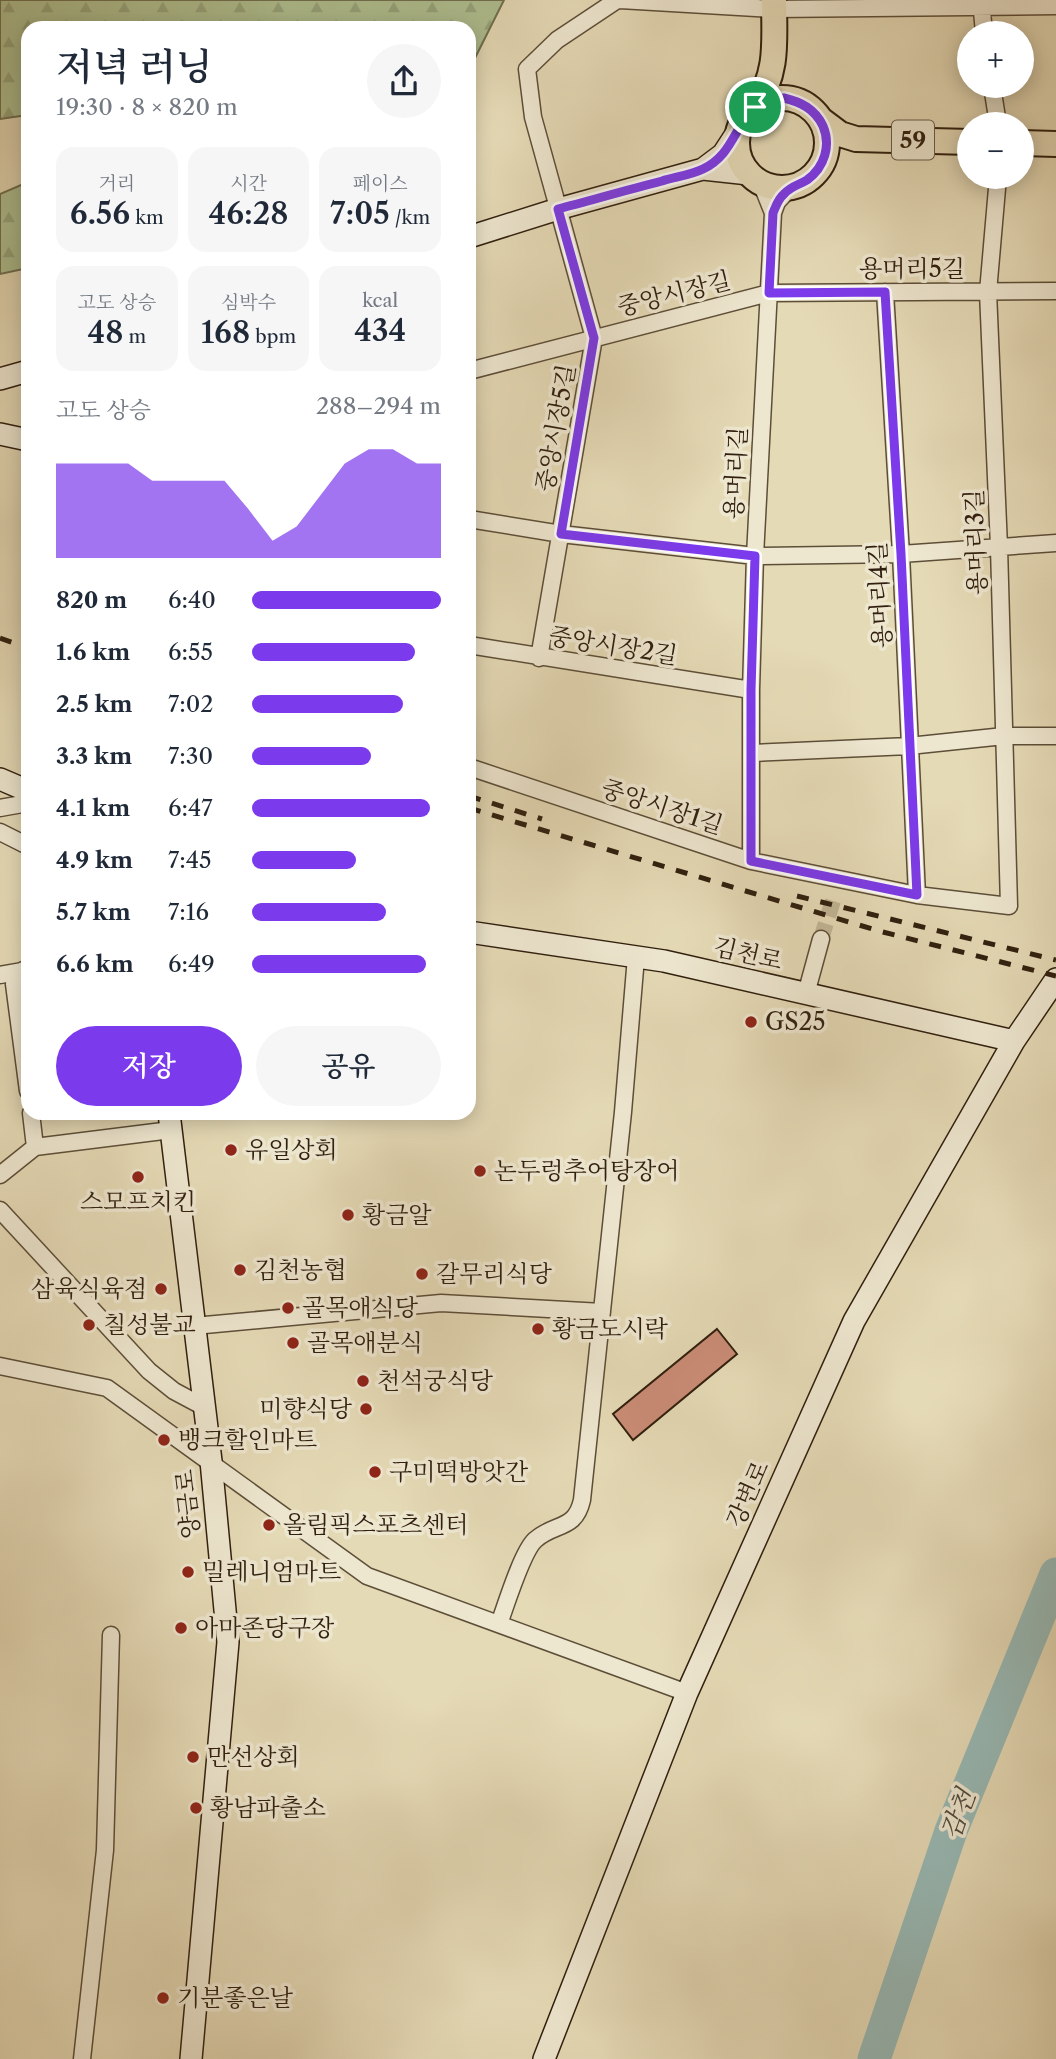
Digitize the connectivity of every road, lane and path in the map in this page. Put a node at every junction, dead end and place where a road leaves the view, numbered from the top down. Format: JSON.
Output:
{"nodes":[{"id":1,"x":618,"y":0,"type":"edge"},
{"id":2,"x":774,"y":4,"type":"edge"},
{"id":3,"x":981,"y":4,"type":"edge"},
{"id":4,"x":1056,"y":6,"type":"edge"},
{"id":5,"x":774,"y":52,"type":"junction"},
{"id":6,"x":798,"y":101,"type":"junction"},
{"id":7,"x":755,"y":107,"type":"junction"},
{"id":8,"x":820,"y":119,"type":"junction"},
{"id":9,"x":738,"y":131,"type":"junction"},
{"id":10,"x":856,"y":138,"type":"junction"},
{"id":11,"x":957,"y":142,"type":"edge"},
{"id":12,"x":1034,"y":144,"type":"edge"},
{"id":13,"x":1056,"y":144,"type":"edge"},
{"id":14,"x":824,"y":160,"type":"junction"},
{"id":15,"x":703,"y":169,"type":"junction"},
{"id":16,"x":755,"y":179,"type":"junction"},
{"id":17,"x":791,"y":187,"type":"junction"},
{"id":18,"x":997,"y":189,"type":"edge"},
{"id":19,"x":558,"y":209,"type":"junction"},
{"id":20,"x":773,"y":213,"type":"junction"},
{"id":21,"x":476,"y":235,"type":"edge"},
{"id":22,"x":1056,"y":291,"type":"edge"},
{"id":23,"x":885,"y":292,"type":"junction"},
{"id":24,"x":988,"y":292,"type":"junction"},
{"id":25,"x":769,"y":293,"type":"junction"},
{"id":26,"x":594,"y":338,"type":"junction"},
{"id":27,"x":476,"y":369,"type":"edge"},
{"id":28,"x":21,"y":373,"type":"edge"},
{"id":29,"x":0,"y":379,"type":"edge"},
{"id":30,"x":0,"y":434,"type":"edge"},
{"id":31,"x":21,"y":438,"type":"edge"},
{"id":32,"x":476,"y":520,"type":"edge"},
{"id":33,"x":561,"y":534,"type":"junction"},
{"id":34,"x":1056,"y":544,"type":"edge"},
{"id":35,"x":999,"y":547,"type":"junction"},
{"id":36,"x":901,"y":554,"type":"junction"},
{"id":37,"x":755,"y":556,"type":"junction"},
{"id":38,"x":476,"y":646,"type":"edge"},
{"id":39,"x":539,"y":658,"type":"junction"},
{"id":40,"x":751,"y":690,"type":"junction"},
{"id":41,"x":1004,"y":736,"type":"junction"},
{"id":42,"x":1056,"y":736,"type":"edge"},
{"id":43,"x":909,"y":746,"type":"junction"},
{"id":44,"x":752,"y":753,"type":"junction"},
{"id":45,"x":476,"y":769,"type":"edge"},
{"id":46,"x":0,"y":779,"type":"edge"},
{"id":47,"x":21,"y":789,"type":"edge"},
{"id":48,"x":21,"y":804,"type":"edge"},
{"id":49,"x":0,"y":808,"type":"edge"},
{"id":50,"x":0,"y":832,"type":"edge"},
{"id":51,"x":21,"y":842,"type":"edge"},
{"id":52,"x":751,"y":861,"type":"junction"},
{"id":53,"x":917,"y":895,"type":"junction"},
{"id":54,"x":1009,"y":906,"type":"joint"},
{"id":55,"x":476,"y":933,"type":"edge"},
{"id":56,"x":821,"y":939,"type":"tunnel mouth"},
{"id":57,"x":636,"y":957,"type":"junction"},
{"id":58,"x":21,"y":971,"type":"edge"},
{"id":59,"x":0,"y":975,"type":"edge"},
{"id":60,"x":21,"y":976,"type":"edge"},
{"id":61,"x":1056,"y":979,"type":"edge"},
{"id":62,"x":806,"y":994,"type":"junction"},
{"id":63,"x":21,"y":1038,"type":"edge"},
{"id":64,"x":1014,"y":1041,"type":"junction"},
{"id":65,"x":32,"y":1120,"type":"edge"},
{"id":66,"x":170,"y":1121,"type":"edge"},
{"id":67,"x":35,"y":1147,"type":"junction"},
{"id":68,"x":0,"y":1175,"type":"edge"},
{"id":69,"x":0,"y":1210,"type":"edge"},
{"id":70,"x":602,"y":1312,"type":"junction"},
{"id":71,"x":194,"y":1326,"type":"junction"},
{"id":72,"x":0,"y":1366,"type":"edge"},
{"id":73,"x":204,"y":1407,"type":"junction"},
{"id":74,"x":211,"y":1461,"type":"junction"},
{"id":75,"x":499,"y":1625,"type":"junction"},
{"id":76,"x":111,"y":1635,"type":"dead end"},
{"id":77,"x":687,"y":1693,"type":"junction"},
{"id":78,"x":82,"y":2059,"type":"edge"},
{"id":79,"x":191,"y":2059,"type":"edge"},
{"id":80,"x":544,"y":2059,"type":"edge"}],
"edges":[{"from":1,"to":2,"type":"street"},
{"from":1,"to":19,"type":"street","name":"중앙시장5길"},
{"from":2,"to":3,"type":"street"},
{"from":2,"to":5,"type":"main road"},
{"from":3,"to":4,"type":"street"},
{"from":5,"to":6,"type":"main road"},
{"from":5,"to":7,"type":"main road"},
{"from":6,"to":7,"type":"main road"},
{"from":6,"to":8,"type":"main road"},
{"from":7,"to":9,"type":"main road"},
{"from":8,"to":10,"type":"main road","number":"59"},
{"from":8,"to":14,"type":"main road"},
{"from":9,"to":15,"type":"street"},
{"from":9,"to":16,"type":"main road"},
{"from":10,"to":11,"type":"main road","number":"59"},
{"from":10,"to":14,"type":"main road","number":"59"},
{"from":12,"to":13,"type":"main road"},
{"from":14,"to":17,"type":"main road"},
{"from":15,"to":16,"type":"street"},
{"from":15,"to":19,"type":"street"},
{"from":16,"to":17,"type":"main road"},
{"from":16,"to":20,"type":"street","name":"용머리길"},
{"from":17,"to":20,"type":"street"},
{"from":18,"to":24,"type":"street","name":"용머리3길"},
{"from":19,"to":21,"type":"street"},
{"from":19,"to":26,"type":"street","name":"중앙시장5길"},
{"from":20,"to":25,"type":"street","name":"용머리길"},
{"from":22,"to":24,"type":"street","name":"용머리5길"},
{"from":23,"to":24,"type":"street","name":"용머리5길"},
{"from":23,"to":25,"type":"street","name":"용머리5길"},
{"from":23,"to":36,"type":"street","name":"용머리4길"},
{"from":24,"to":35,"type":"street","name":"용머리3길"},
{"from":25,"to":26,"type":"street","name":"중앙시장길"},
{"from":25,"to":37,"type":"street","name":"용머리길"},
{"from":26,"to":27,"type":"street","name":"중앙시장길"},
{"from":26,"to":33,"type":"street","name":"중앙시장5길"},
{"from":28,"to":29,"type":"street"},
{"from":30,"to":31,"type":"street"},
{"from":32,"to":33,"type":"street"},
{"from":33,"to":37,"type":"street"},
{"from":33,"to":39,"type":"street","name":"중앙시장5길"},
{"from":34,"to":35,"type":"street"},
{"from":35,"to":36,"type":"street"},
{"from":35,"to":41,"type":"street","name":"용머리3길"},
{"from":36,"to":37,"type":"street"},
{"from":36,"to":43,"type":"street","name":"용머리4길"},
{"from":37,"to":40,"type":"street","name":"용머리길"},
{"from":38,"to":39,"type":"street","name":"중앙시장2길"},
{"from":39,"to":40,"type":"street","name":"중앙시장2길"},
{"from":40,"to":44,"type":"street","name":"용머리길"},
{"from":41,"to":42,"type":"street"},
{"from":41,"to":43,"type":"street"},
{"from":41,"to":54,"type":"street","name":"용머리3길"},
{"from":43,"to":44,"type":"street"},
{"from":43,"to":53,"type":"street","name":"용머리4길"},
{"from":44,"to":52,"type":"street","name":"용머리길"},
{"from":45,"to":52,"type":"street","name":"중앙시장1길"},
{"from":46,"to":47,"type":"street"},
{"from":48,"to":49,"type":"street"},
{"from":50,"to":51,"type":"street"},
{"from":52,"to":53,"type":"street","name":"중앙시장1길"},
{"from":53,"to":54,"type":"street","name":"중앙시장1길"},
{"from":55,"to":57,"type":"street","name":"김천로"},
{"from":56,"to":62,"type":"street"},
{"from":57,"to":62,"type":"street","name":"김천로"},
{"from":57,"to":70,"type":"street"},
{"from":58,"to":59,"type":"street"},
{"from":60,"to":63,"type":"street"},
{"from":61,"to":64,"type":"street","name":"강변로"},
{"from":62,"to":64,"type":"street","name":"김천로"},
{"from":64,"to":77,"type":"street","name":"강변로"},
{"from":65,"to":67,"type":"street"},
{"from":66,"to":67,"type":"street"},
{"from":66,"to":71,"type":"street","name":"양금로"},
{"from":67,"to":68,"type":"street"},
{"from":69,"to":73,"type":"street"},
{"from":70,"to":71,"type":"street"},
{"from":70,"to":75,"type":"street"},
{"from":71,"to":73,"type":"street","name":"양금로"},
{"from":72,"to":74,"type":"street"},
{"from":73,"to":74,"type":"street","name":"양금로"},
{"from":74,"to":75,"type":"street"},
{"from":74,"to":79,"type":"street","name":"양금로"},
{"from":75,"to":77,"type":"street"},
{"from":76,"to":78,"type":"street"},
{"from":77,"to":80,"type":"street","name":"강변로"}]}
